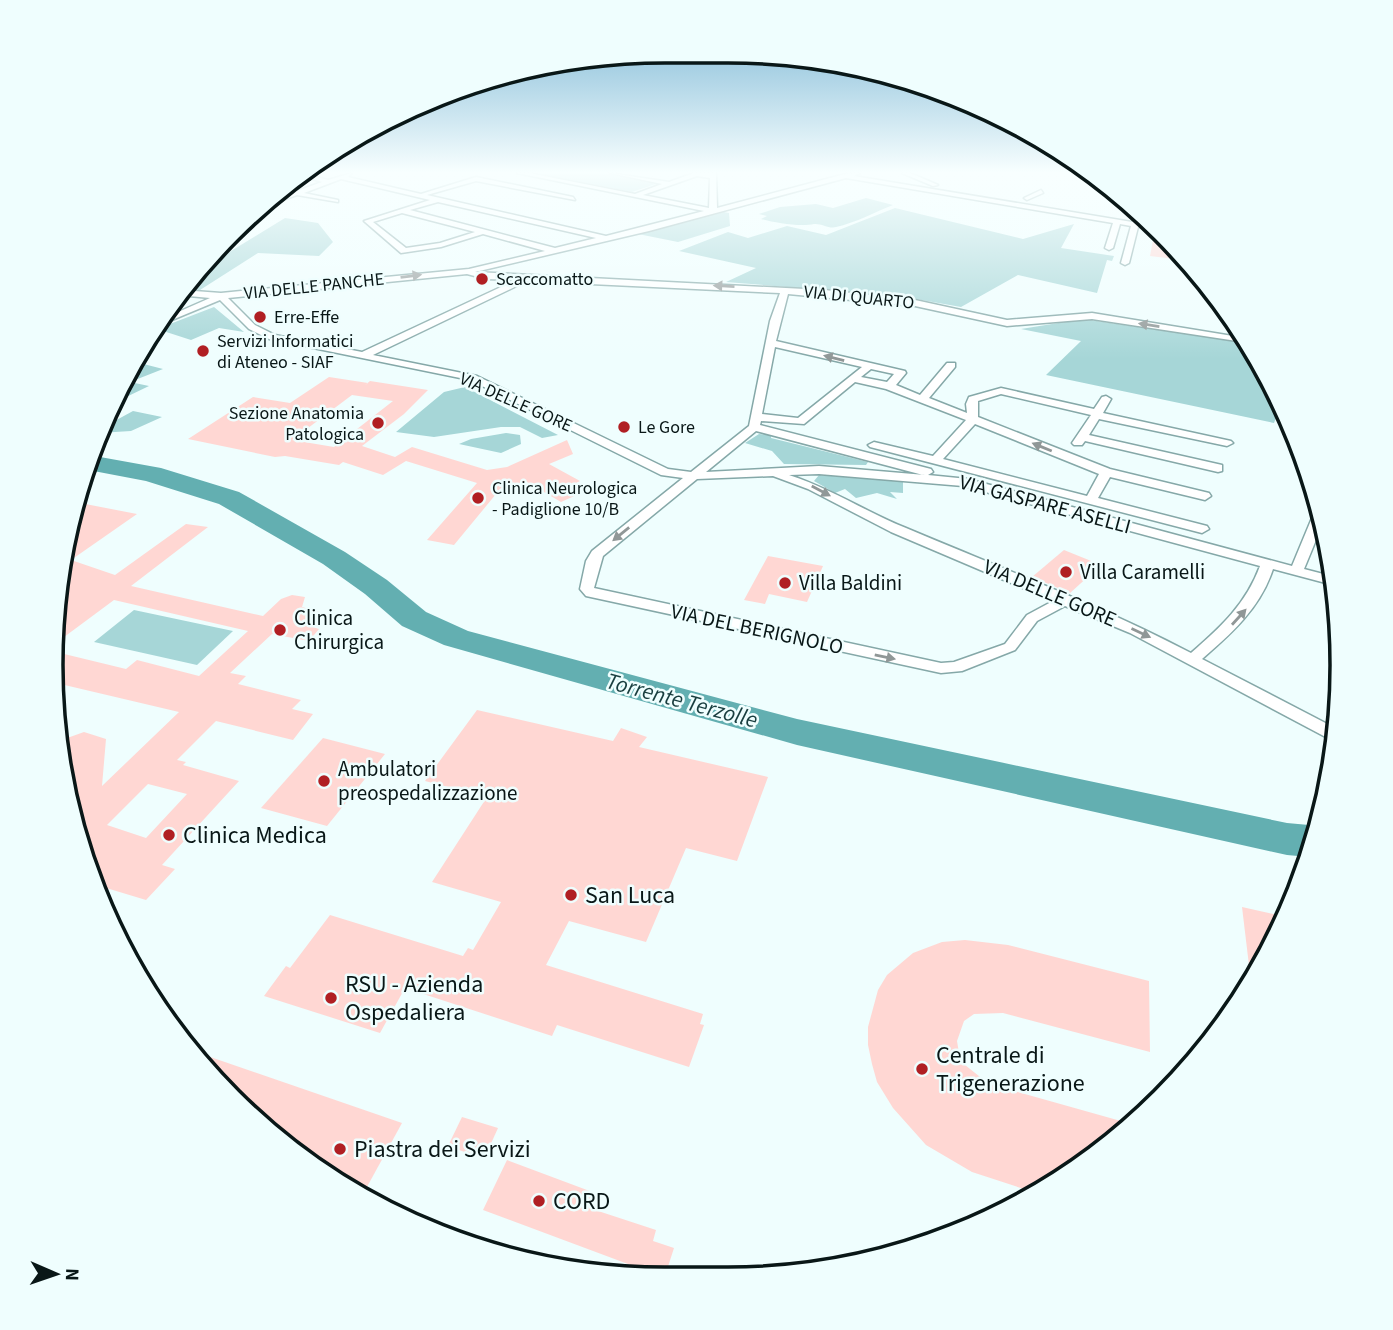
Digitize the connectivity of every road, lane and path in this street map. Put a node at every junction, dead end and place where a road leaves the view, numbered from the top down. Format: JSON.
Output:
{"nodes":[{"id":1,"x":385,"y":235,"type":"edge"},
{"id":2,"x":472,"y":235,"type":"edge"},
{"id":3,"x":494,"y":235,"type":"edge"},
{"id":4,"x":593,"y":235,"type":"edge"},
{"id":5,"x":619,"y":235,"type":"edge"},
{"id":6,"x":1113,"y":235,"type":"edge"},
{"id":7,"x":1133,"y":235,"type":"edge"},
{"id":8,"x":606,"y":238,"type":"junction"},
{"id":9,"x":572,"y":247,"type":"junction"},
{"id":10,"x":1109,"y":248,"type":"dead end"},
{"id":11,"x":1125,"y":262,"type":"dead end"},
{"id":12,"x":469,"y":271,"type":"junction"},
{"id":13,"x":526,"y":279,"type":"junction"},
{"id":14,"x":785,"y":290,"type":"junction"},
{"id":15,"x":191,"y":294,"type":"edge"},
{"id":16,"x":221,"y":296,"type":"junction"},
{"id":17,"x":173,"y":318,"type":"edge"},
{"id":18,"x":1234,"y":339,"type":"edge"},
{"id":19,"x":771,"y":343,"type":"junction"},
{"id":20,"x":365,"y":355,"type":"junction"},
{"id":21,"x":951,"y":365,"type":"dead end"},
{"id":22,"x":869,"y":366,"type":"junction"},
{"id":23,"x":856,"y":379,"type":"junction"},
{"id":24,"x":889,"y":386,"type":"junction"},
{"id":25,"x":1106,"y":399,"type":"dead end"},
{"id":26,"x":922,"y":400,"type":"junction"},
{"id":27,"x":1097,"y":414,"type":"junction"},
{"id":28,"x":973,"y":419,"type":"junction"},
{"id":29,"x":755,"y":422,"type":"junction"},
{"id":30,"x":800,"y":422,"type":"junction"},
{"id":31,"x":1083,"y":437,"type":"junction"},
{"id":32,"x":1227,"y":443,"type":"dead end"},
{"id":33,"x":723,"y":453,"type":"junction"},
{"id":34,"x":1070,"y":457,"type":"junction"},
{"id":35,"x":880,"y":458,"type":"junction"},
{"id":36,"x":935,"y":461,"type":"junction"},
{"id":37,"x":1218,"y":468,"type":"dead end"},
{"id":38,"x":755,"y":472,"type":"junction"},
{"id":39,"x":1106,"y":472,"type":"junction"},
{"id":40,"x":876,"y":474,"type":"junction"},
{"id":41,"x":693,"y":476,"type":"junction"},
{"id":42,"x":964,"y":482,"type":"junction"},
{"id":43,"x":1205,"y":496,"type":"dead end"},
{"id":44,"x":1090,"y":501,"type":"junction"},
{"id":45,"x":1202,"y":529,"type":"dead end"},
{"id":46,"x":1314,"y":529,"type":"edge"},
{"id":47,"x":1268,"y":563,"type":"junction"},
{"id":48,"x":1297,"y":570,"type":"junction"},
{"id":49,"x":1324,"y":578,"type":"edge"},
{"id":50,"x":1065,"y":600,"type":"junction"},
{"id":51,"x":1193,"y":659,"type":"junction"},
{"id":52,"x":1326,"y":731,"type":"edge"}],
"edges":[{"from":1,"to":2,"type":"street"},
{"from":3,"to":9,"type":"street"},
{"from":4,"to":8,"type":"street"},
{"from":5,"to":8,"type":"street","name":"VIA DELLE PANCHE"},
{"from":6,"to":10,"type":"street"},
{"from":7,"to":11,"type":"street"},
{"from":8,"to":9,"type":"street","name":"VIA DELLE PANCHE"},
{"from":9,"to":12,"type":"street","name":"VIA DELLE PANCHE"},
{"from":12,"to":13,"type":"street","name":"VIA DI QUARTO"},
{"from":16,"to":12,"type":"street","name":"VIA DELLE PANCHE","one_way":true},
{"from":14,"to":13,"type":"street","name":"VIA DI QUARTO","one_way":true},
{"from":13,"to":20,"type":"street"},
{"from":18,"to":14,"type":"street","name":"VIA DI QUARTO","one_way":true},
{"from":14,"to":19,"type":"street"},
{"from":15,"to":16,"type":"street","name":"VIA DELLE PANCHE"},
{"from":16,"to":17,"type":"street"},
{"from":16,"to":20,"type":"street","name":"VIA DELLE GORE"},
{"from":22,"to":19,"type":"street","one_way":true},
{"from":19,"to":29,"type":"street"},
{"from":20,"to":41,"type":"street","name":"VIA DELLE GORE"},
{"from":21,"to":26,"type":"street"},
{"from":22,"to":23,"type":"street"},
{"from":22,"to":24,"type":"street"},
{"from":23,"to":24,"type":"street"},
{"from":23,"to":30,"type":"street"},
{"from":24,"to":26,"type":"street"},
{"from":25,"to":27,"type":"street"},
{"from":26,"to":28,"type":"street"},
{"from":27,"to":28,"type":"street"},
{"from":27,"to":31,"type":"street"},
{"from":27,"to":32,"type":"street"},
{"from":34,"to":28,"type":"street","one_way":true},
{"from":28,"to":36,"type":"street"},
{"from":29,"to":30,"type":"street"},
{"from":29,"to":33,"type":"street"},
{"from":29,"to":35,"type":"street","name":"VIA GASPARE ASELLI"},
{"from":30,"to":36,"type":"street"},
{"from":31,"to":34,"type":"street"},
{"from":31,"to":37,"type":"street"},
{"from":33,"to":38,"type":"street"},
{"from":33,"to":41,"type":"street"},
{"from":34,"to":39,"type":"street"},
{"from":35,"to":40,"type":"street"},
{"from":35,"to":42,"type":"street","name":"VIA GASPARE ASELLI"},
{"from":36,"to":44,"type":"street"},
{"from":38,"to":40,"type":"street"},
{"from":38,"to":41,"type":"street","name":"VIA DELLE GORE"},
{"from":38,"to":50,"type":"street","name":"VIA DELLE GORE","one_way":true},
{"from":39,"to":43,"type":"street"},
{"from":39,"to":44,"type":"street"},
{"from":40,"to":42,"type":"street"},
{"from":41,"to":50,"type":"street","name":"VIA DEL BERIGNOLO","one_way":true},
{"from":42,"to":47,"type":"street","name":"VIA GASPARE ASELLI"},
{"from":44,"to":45,"type":"street"},
{"from":46,"to":48,"type":"street"},
{"from":47,"to":48,"type":"street","name":"VIA GASPARE ASELLI"},
{"from":51,"to":47,"type":"street","one_way":true},
{"from":48,"to":49,"type":"street","name":"VIA GASPARE ASELLI"},
{"from":50,"to":51,"type":"street","name":"VIA DELLE GORE","one_way":true},
{"from":51,"to":52,"type":"street","name":"VIA DELLE GORE"}]}
